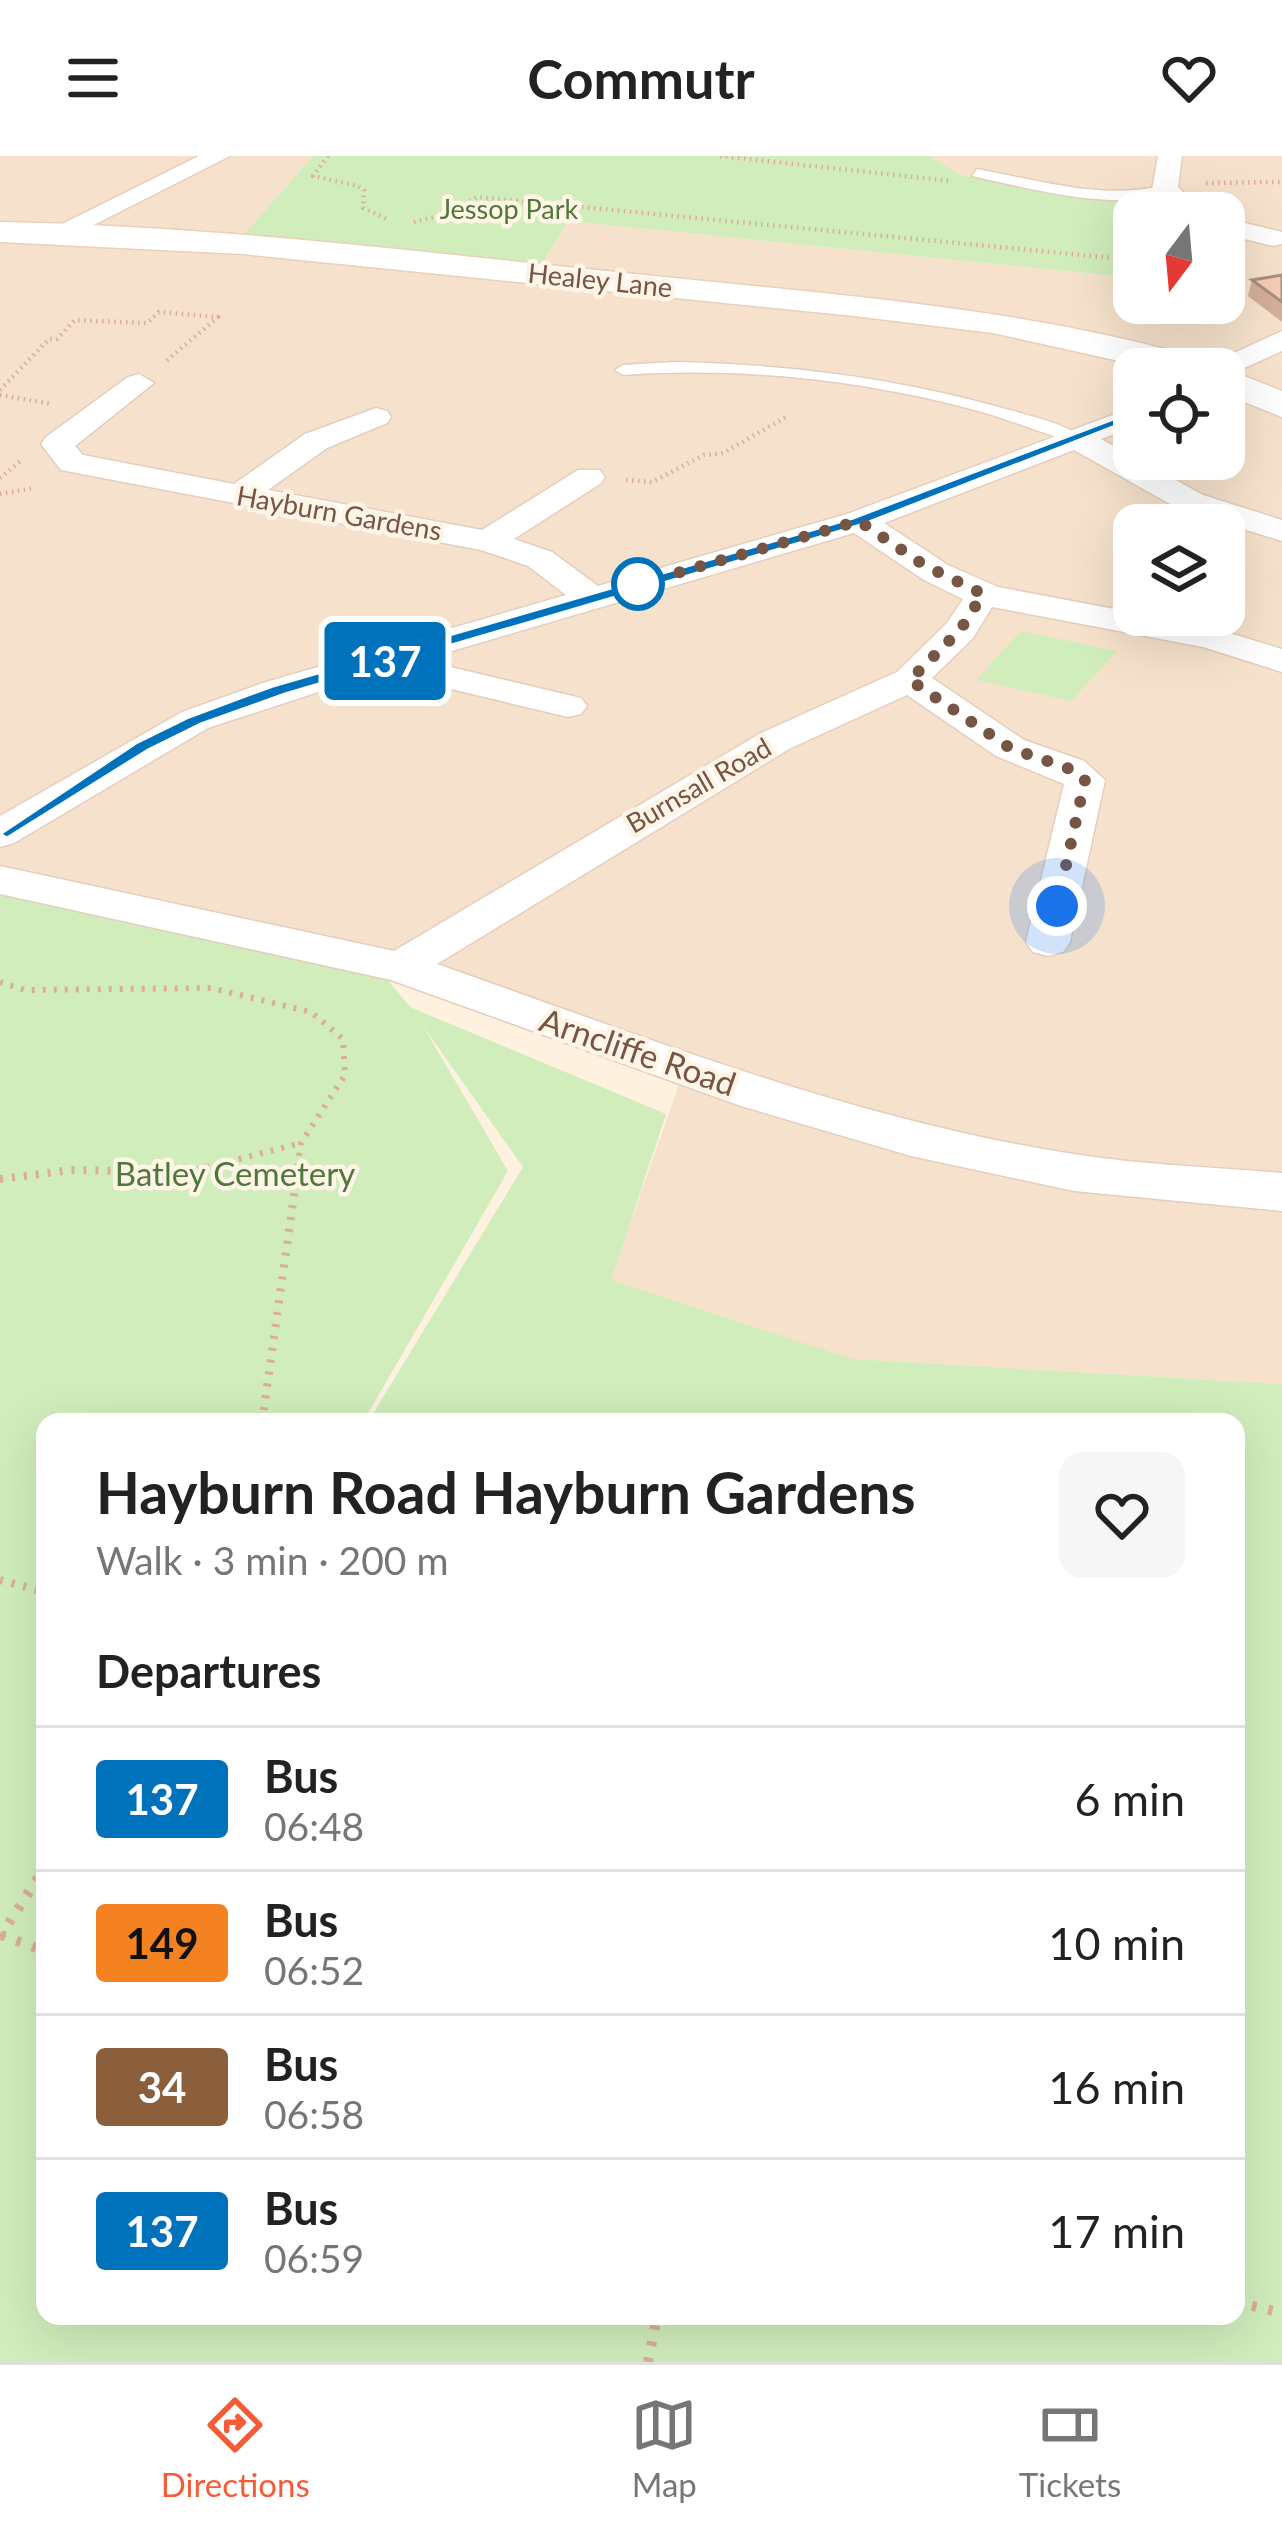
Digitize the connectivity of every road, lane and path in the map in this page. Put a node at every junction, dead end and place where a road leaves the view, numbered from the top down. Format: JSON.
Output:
{"nodes":[{"id":1,"x":218,"y":156,"type":"edge"},
{"id":2,"x":328,"y":156,"type":"edge"},
{"id":3,"x":720,"y":156,"type":"edge"},
{"id":4,"x":1170,"y":156,"type":"edge"},
{"id":5,"x":977,"y":173,"type":"dead end"},
{"id":6,"x":952,"y":181,"type":"dead end"},
{"id":7,"x":1165,"y":189,"type":"junction"},
{"id":8,"x":1168,"y":192,"type":"edge"},
{"id":9,"x":379,"y":218,"type":"dead end"},
{"id":10,"x":418,"y":223,"type":"dead end"},
{"id":11,"x":0,"y":232,"type":"edge"},
{"id":12,"x":58,"y":232,"type":"junction"},
{"id":13,"x":1245,"y":233,"type":"edge"},
{"id":14,"x":1279,"y":244,"type":"edge"},
{"id":15,"x":1113,"y":258,"type":"edge"},
{"id":16,"x":1282,"y":340,"type":"edge"},
{"id":17,"x":1125,"y":348,"type":"edge"},
{"id":18,"x":1245,"y":358,"type":"edge"},
{"id":19,"x":623,"y":370,"type":"dead end"},
{"id":20,"x":140,"y":383,"type":"joint"},
{"id":21,"x":1245,"y":389,"type":"edge"},
{"id":22,"x":0,"y":390,"type":"edge"},
{"id":23,"x":1282,"y":405,"type":"edge"},
{"id":24,"x":788,"y":416,"type":"dead end"},
{"id":25,"x":376,"y":417,"type":"dead end"},
{"id":26,"x":1113,"y":424,"type":"edge"},
{"id":27,"x":1076,"y":438,"type":"junction"},
{"id":28,"x":72,"y":463,"type":"junction"},
{"id":29,"x":589,"y":477,"type":"joint"},
{"id":30,"x":34,"y":488,"type":"joint"},
{"id":31,"x":0,"y":494,"type":"edge"},
{"id":32,"x":238,"y":496,"type":"junction"},
{"id":33,"x":859,"y":521,"type":"junction"},
{"id":34,"x":1282,"y":531,"type":"edge"},
{"id":35,"x":488,"y":542,"type":"junction"},
{"id":36,"x":983,"y":594,"type":"junction"},
{"id":37,"x":592,"y":598,"type":"junction"},
{"id":38,"x":1282,"y":661,"type":"edge"},
{"id":39,"x":382,"y":662,"type":"junction"},
{"id":40,"x":910,"y":680,"type":"junction"},
{"id":41,"x":568,"y":706,"type":"dead end"},
{"id":42,"x":0,"y":834,"type":"edge"},
{"id":43,"x":0,"y":880,"type":"edge"},
{"id":44,"x":1048,"y":942,"type":"dead end"},
{"id":45,"x":400,"y":967,"type":"junction"},
{"id":46,"x":0,"y":982,"type":"edge"},
{"id":47,"x":301,"y":1143,"type":"junction"},
{"id":48,"x":0,"y":1179,"type":"edge"},
{"id":49,"x":1282,"y":1192,"type":"edge"},
{"id":50,"x":263,"y":1413,"type":"edge"},
{"id":51,"x":0,"y":1580,"type":"edge"},
{"id":52,"x":36,"y":1590,"type":"edge"},
{"id":53,"x":36,"y":1881,"type":"edge"},
{"id":54,"x":0,"y":1935,"type":"edge"},
{"id":55,"x":36,"y":1948,"type":"edge"},
{"id":56,"x":1245,"y":2304,"type":"edge"},
{"id":57,"x":1282,"y":2313,"type":"edge"},
{"id":58,"x":655,"y":2325,"type":"edge"},
{"id":59,"x":647,"y":2362,"type":"edge"}],
"edges":[{"from":1,"to":12,"type":"street"},
{"from":2,"to":9,"type":"path"},
{"from":3,"to":6,"type":"path"},
{"from":4,"to":7,"type":"street"},
{"from":5,"to":7,"type":"lane"},
{"from":7,"to":8,"type":"street"},
{"from":10,"to":15,"type":"path"},
{"from":11,"to":12,"type":"main road","name":"Healey Lane"},
{"from":12,"to":17,"type":"main road","name":"Healey Lane"},
{"from":13,"to":14,"type":"street"},
{"from":16,"to":18,"type":"street"},
{"from":19,"to":27,"type":"lane"},
{"from":20,"to":22,"type":"path"},
{"from":20,"to":28,"type":"street"},
{"from":21,"to":23,"type":"main road"},
{"from":24,"to":29,"type":"path"},
{"from":25,"to":32,"type":"street"},
{"from":26,"to":27,"type":"street"},
{"from":27,"to":33,"type":"street"},
{"from":27,"to":34,"type":"street"},
{"from":28,"to":30,"type":"street"},
{"from":28,"to":32,"type":"street","name":"Hayburn Gardens"},
{"from":29,"to":35,"type":"street"},
{"from":30,"to":31,"type":"path"},
{"from":32,"to":35,"type":"street","name":"Hayburn Gardens"},
{"from":33,"to":36,"type":"street"},
{"from":33,"to":37,"type":"street"},
{"from":35,"to":37,"type":"street","name":"Hayburn Gardens"},
{"from":36,"to":38,"type":"street"},
{"from":36,"to":40,"type":"street","name":"Burnsall Road"},
{"from":37,"to":39,"type":"street"},
{"from":39,"to":41,"type":"street"},
{"from":39,"to":42,"type":"street"},
{"from":40,"to":44,"type":"street"},
{"from":40,"to":45,"type":"street","name":"Burnsall Road"},
{"from":43,"to":45,"type":"street","name":"Arncliffe Road"},
{"from":45,"to":49,"type":"street","name":"Arncliffe Road"},
{"from":46,"to":47,"type":"path"},
{"from":47,"to":48,"type":"path"},
{"from":47,"to":50,"type":"path"},
{"from":51,"to":52,"type":"path"},
{"from":53,"to":54,"type":"path"},
{"from":54,"to":55,"type":"path"},
{"from":56,"to":57,"type":"path"},
{"from":58,"to":59,"type":"path"}]}
